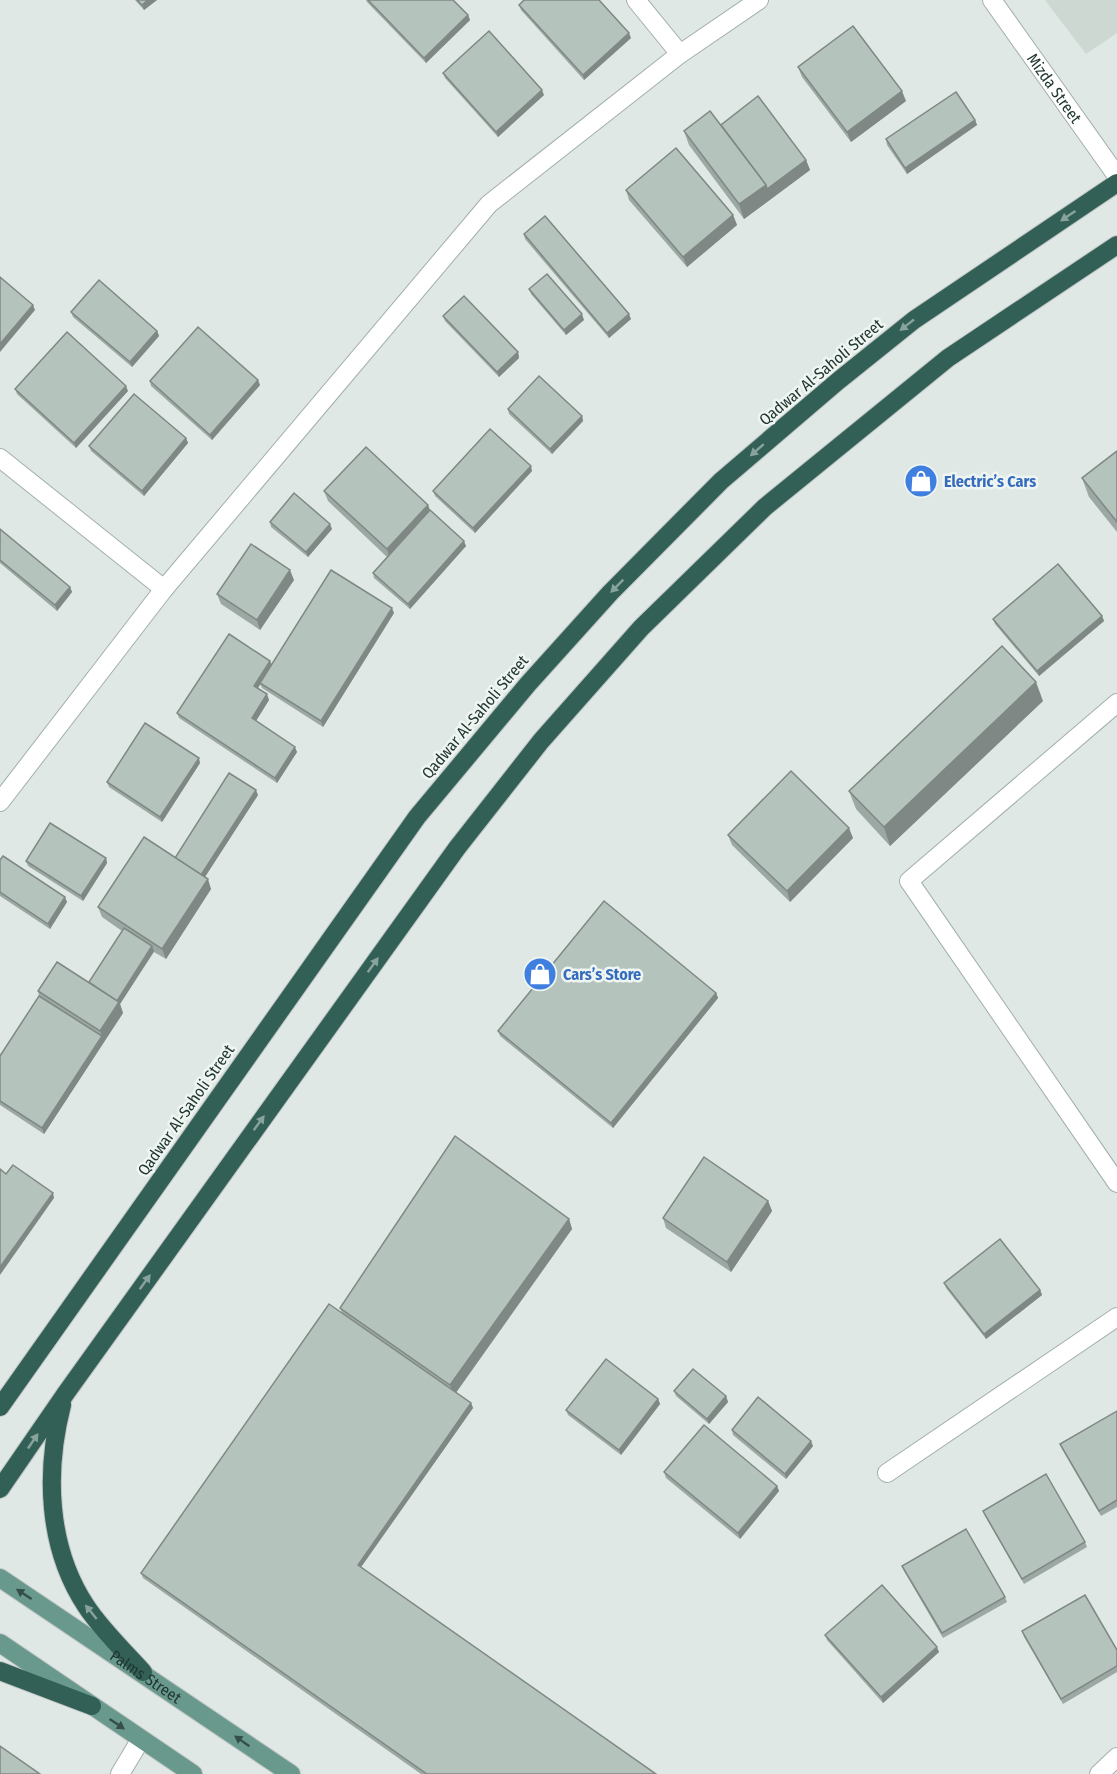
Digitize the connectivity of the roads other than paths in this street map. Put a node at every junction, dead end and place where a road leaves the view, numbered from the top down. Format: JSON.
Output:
{"nodes":[{"id":1,"x":636,"y":0,"type":"edge"},
{"id":2,"x":759,"y":0,"type":"edge"},
{"id":3,"x":992,"y":0,"type":"edge"},
{"id":4,"x":680,"y":54,"type":"junction"},
{"id":5,"x":1117,"y":176,"type":"edge"},
{"id":6,"x":1117,"y":183,"type":"edge"},
{"id":7,"x":1117,"y":245,"type":"edge"},
{"id":8,"x":0,"y":459,"type":"edge"},
{"id":9,"x":164,"y":589,"type":"junction"},
{"id":10,"x":1117,"y":702,"type":"edge"},
{"id":11,"x":0,"y":802,"type":"edge"},
{"id":12,"x":1117,"y":1183,"type":"edge"},
{"id":13,"x":1117,"y":1317,"type":"edge"},
{"id":14,"x":66,"y":1393,"type":"junction"},
{"id":15,"x":0,"y":1407,"type":"edge"},
{"id":16,"x":887,"y":1473,"type":"dead end"},
{"id":17,"x":0,"y":1489,"type":"edge"},
{"id":18,"x":0,"y":1578,"type":"edge"},
{"id":19,"x":0,"y":1643,"type":"edge"},
{"id":20,"x":0,"y":1671,"type":"edge"},
{"id":21,"x":143,"y":1672,"type":"junction"},
{"id":22,"x":92,"y":1706,"type":"junction"},
{"id":23,"x":141,"y":1739,"type":"junction"},
{"id":24,"x":1117,"y":1757,"type":"edge"},
{"id":25,"x":120,"y":1774,"type":"edge"},
{"id":26,"x":193,"y":1774,"type":"edge"},
{"id":27,"x":291,"y":1774,"type":"edge"},
{"id":28,"x":1099,"y":1774,"type":"edge"}],
"edges":[{"from":1,"to":4,"type":"street"},
{"from":2,"to":4,"type":"street"},
{"from":3,"to":5,"type":"street","name":"Mizda Street"},
{"from":4,"to":9,"type":"street"},
{"from":6,"to":15,"type":"highway","name":"Qadwar Al-Saholi Street","one_way":true},
{"from":14,"to":7,"type":"highway","one_way":true},
{"from":8,"to":9,"type":"street"},
{"from":9,"to":11,"type":"street"},
{"from":10,"to":12,"type":"street"},
{"from":13,"to":16,"type":"street"},
{"from":17,"to":14,"type":"highway","one_way":true},
{"from":21,"to":14,"type":"highway","one_way":true},
{"from":21,"to":18,"type":"main road","name":"Palms Street","one_way":true},
{"from":19,"to":22,"type":"main road"},
{"from":20,"to":22,"type":"highway"},
{"from":27,"to":21,"type":"main road","name":"Palms Street","one_way":true},
{"from":22,"to":23,"type":"main road","one_way":true},
{"from":23,"to":25,"type":"street"},
{"from":23,"to":26,"type":"main road"},
{"from":24,"to":28,"type":"street"}]}
